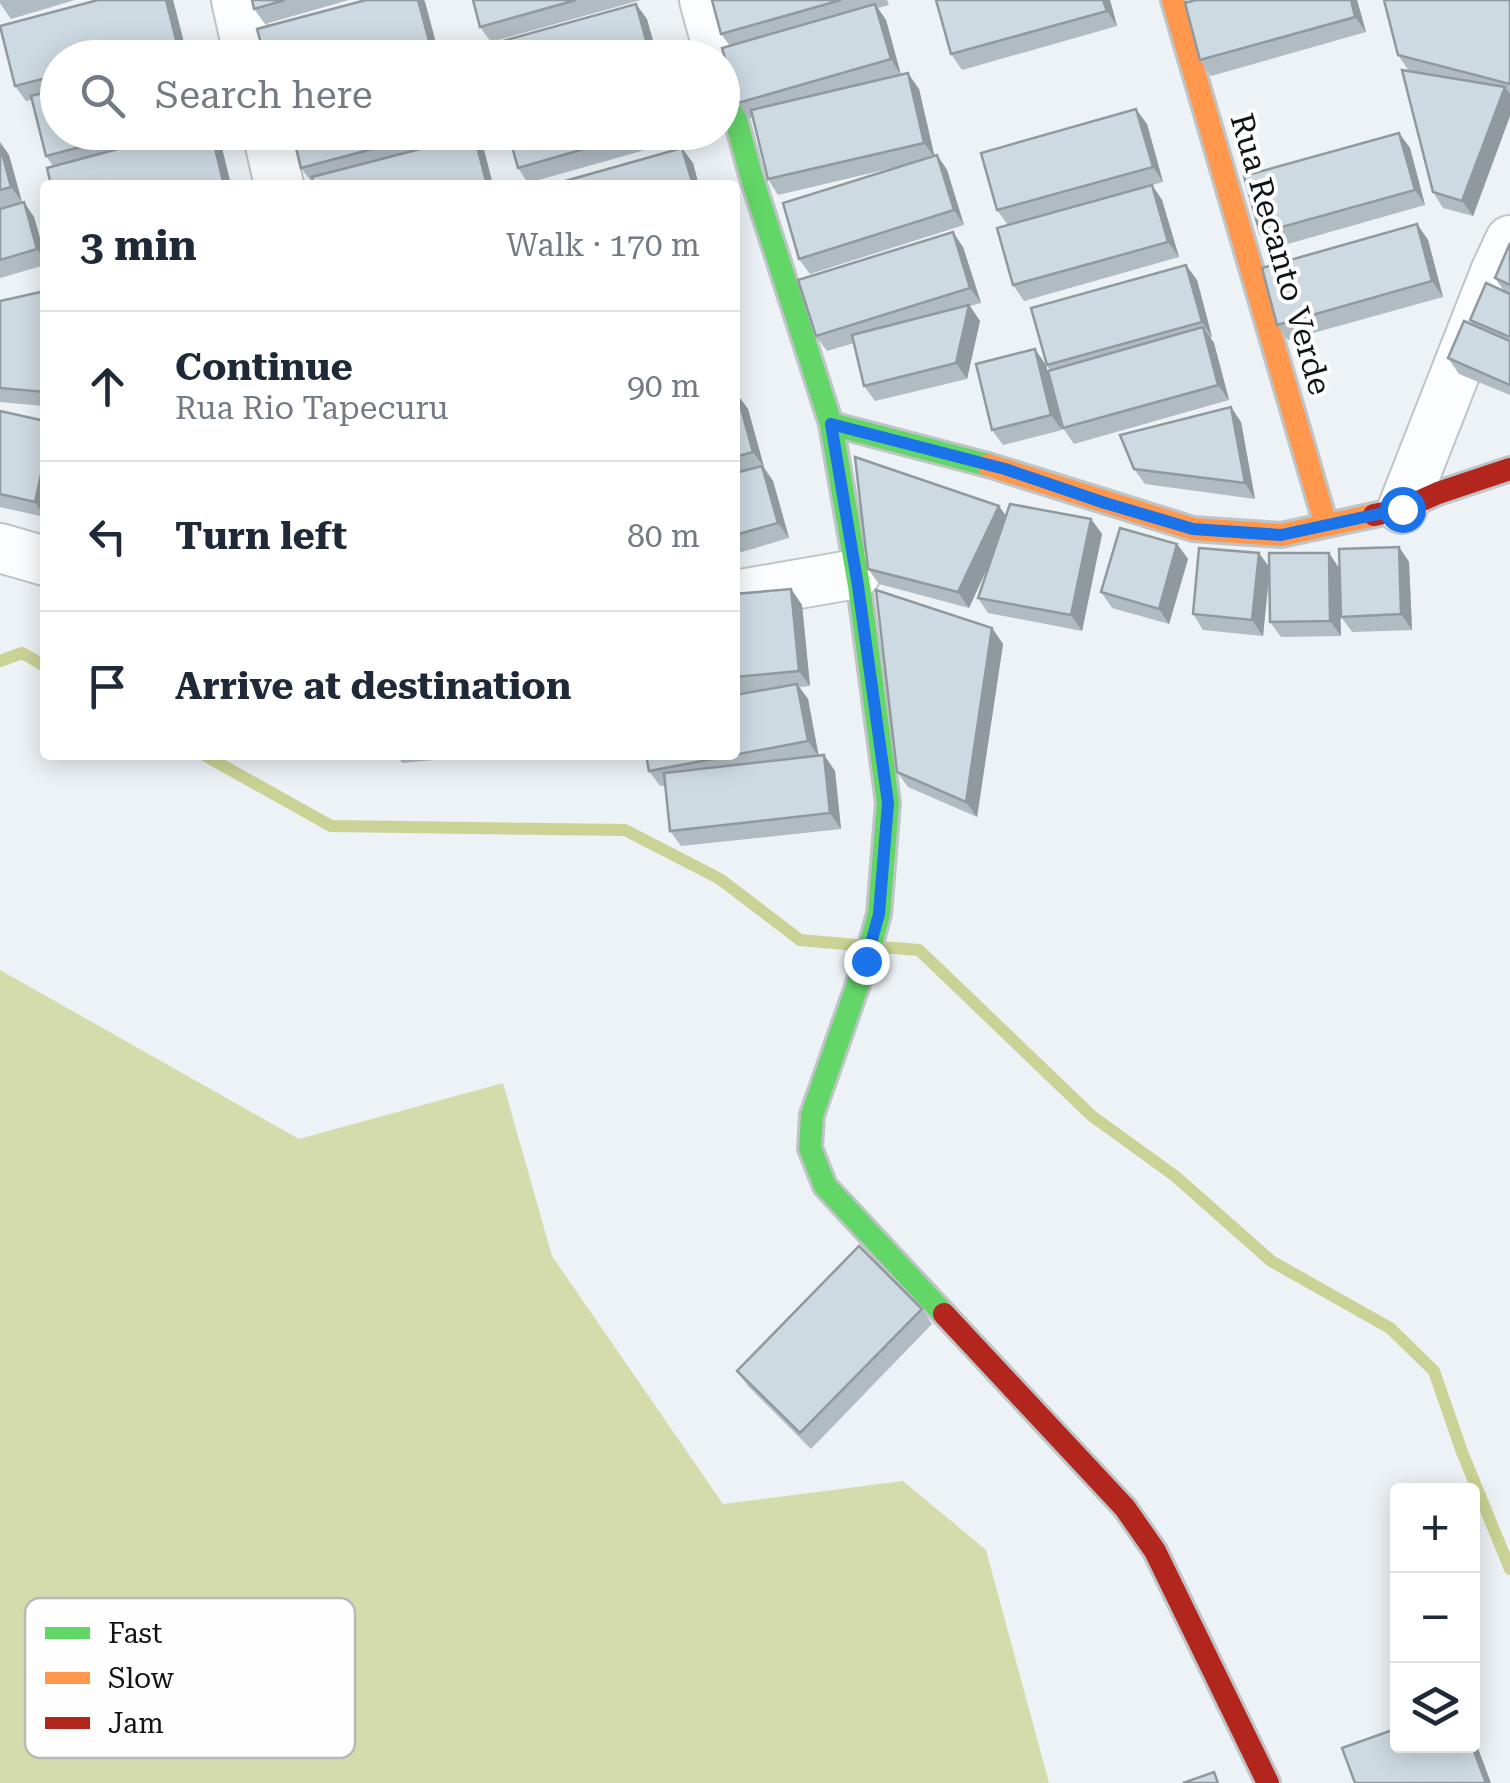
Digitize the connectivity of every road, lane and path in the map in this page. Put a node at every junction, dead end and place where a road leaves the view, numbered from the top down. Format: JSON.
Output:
{"nodes":[{"id":1,"x":236,"y":0,"type":"edge"},
{"id":2,"x":704,"y":0,"type":"edge"},
{"id":3,"x":1173,"y":0,"type":"edge"},
{"id":4,"x":245,"y":40,"type":"edge"},
{"id":5,"x":715,"y":40,"type":"edge"},
{"id":6,"x":740,"y":130,"type":"edge"},
{"id":7,"x":270,"y":150,"type":"edge"},
{"id":8,"x":278,"y":180,"type":"edge"},
{"id":9,"x":1510,"y":240,"type":"edge"},
{"id":10,"x":831,"y":424,"type":"junction"},
{"id":11,"x":1510,"y":469,"type":"edge"},
{"id":12,"x":1402,"y":509,"type":"junction"},
{"id":13,"x":1326,"y":525,"type":"junction"},
{"id":14,"x":0,"y":548,"type":"edge"},
{"id":15,"x":40,"y":560,"type":"edge"},
{"id":16,"x":856,"y":574,"type":"junction"},
{"id":17,"x":740,"y":595,"type":"edge"},
{"id":18,"x":1268,"y":1783,"type":"edge"}],
"edges":[{"from":1,"to":4,"type":"street"},
{"from":2,"to":5,"type":"street"},
{"from":3,"to":13,"type":"street","name":"Rua Recanto Verde"},
{"from":6,"to":10,"type":"street"},
{"from":7,"to":8,"type":"street"},
{"from":9,"to":12,"type":"street"},
{"from":10,"to":13,"type":"street"},
{"from":10,"to":16,"type":"street"},
{"from":11,"to":12,"type":"street"},
{"from":12,"to":13,"type":"street"},
{"from":14,"to":15,"type":"street"},
{"from":16,"to":17,"type":"street"},
{"from":16,"to":18,"type":"street"}]}
